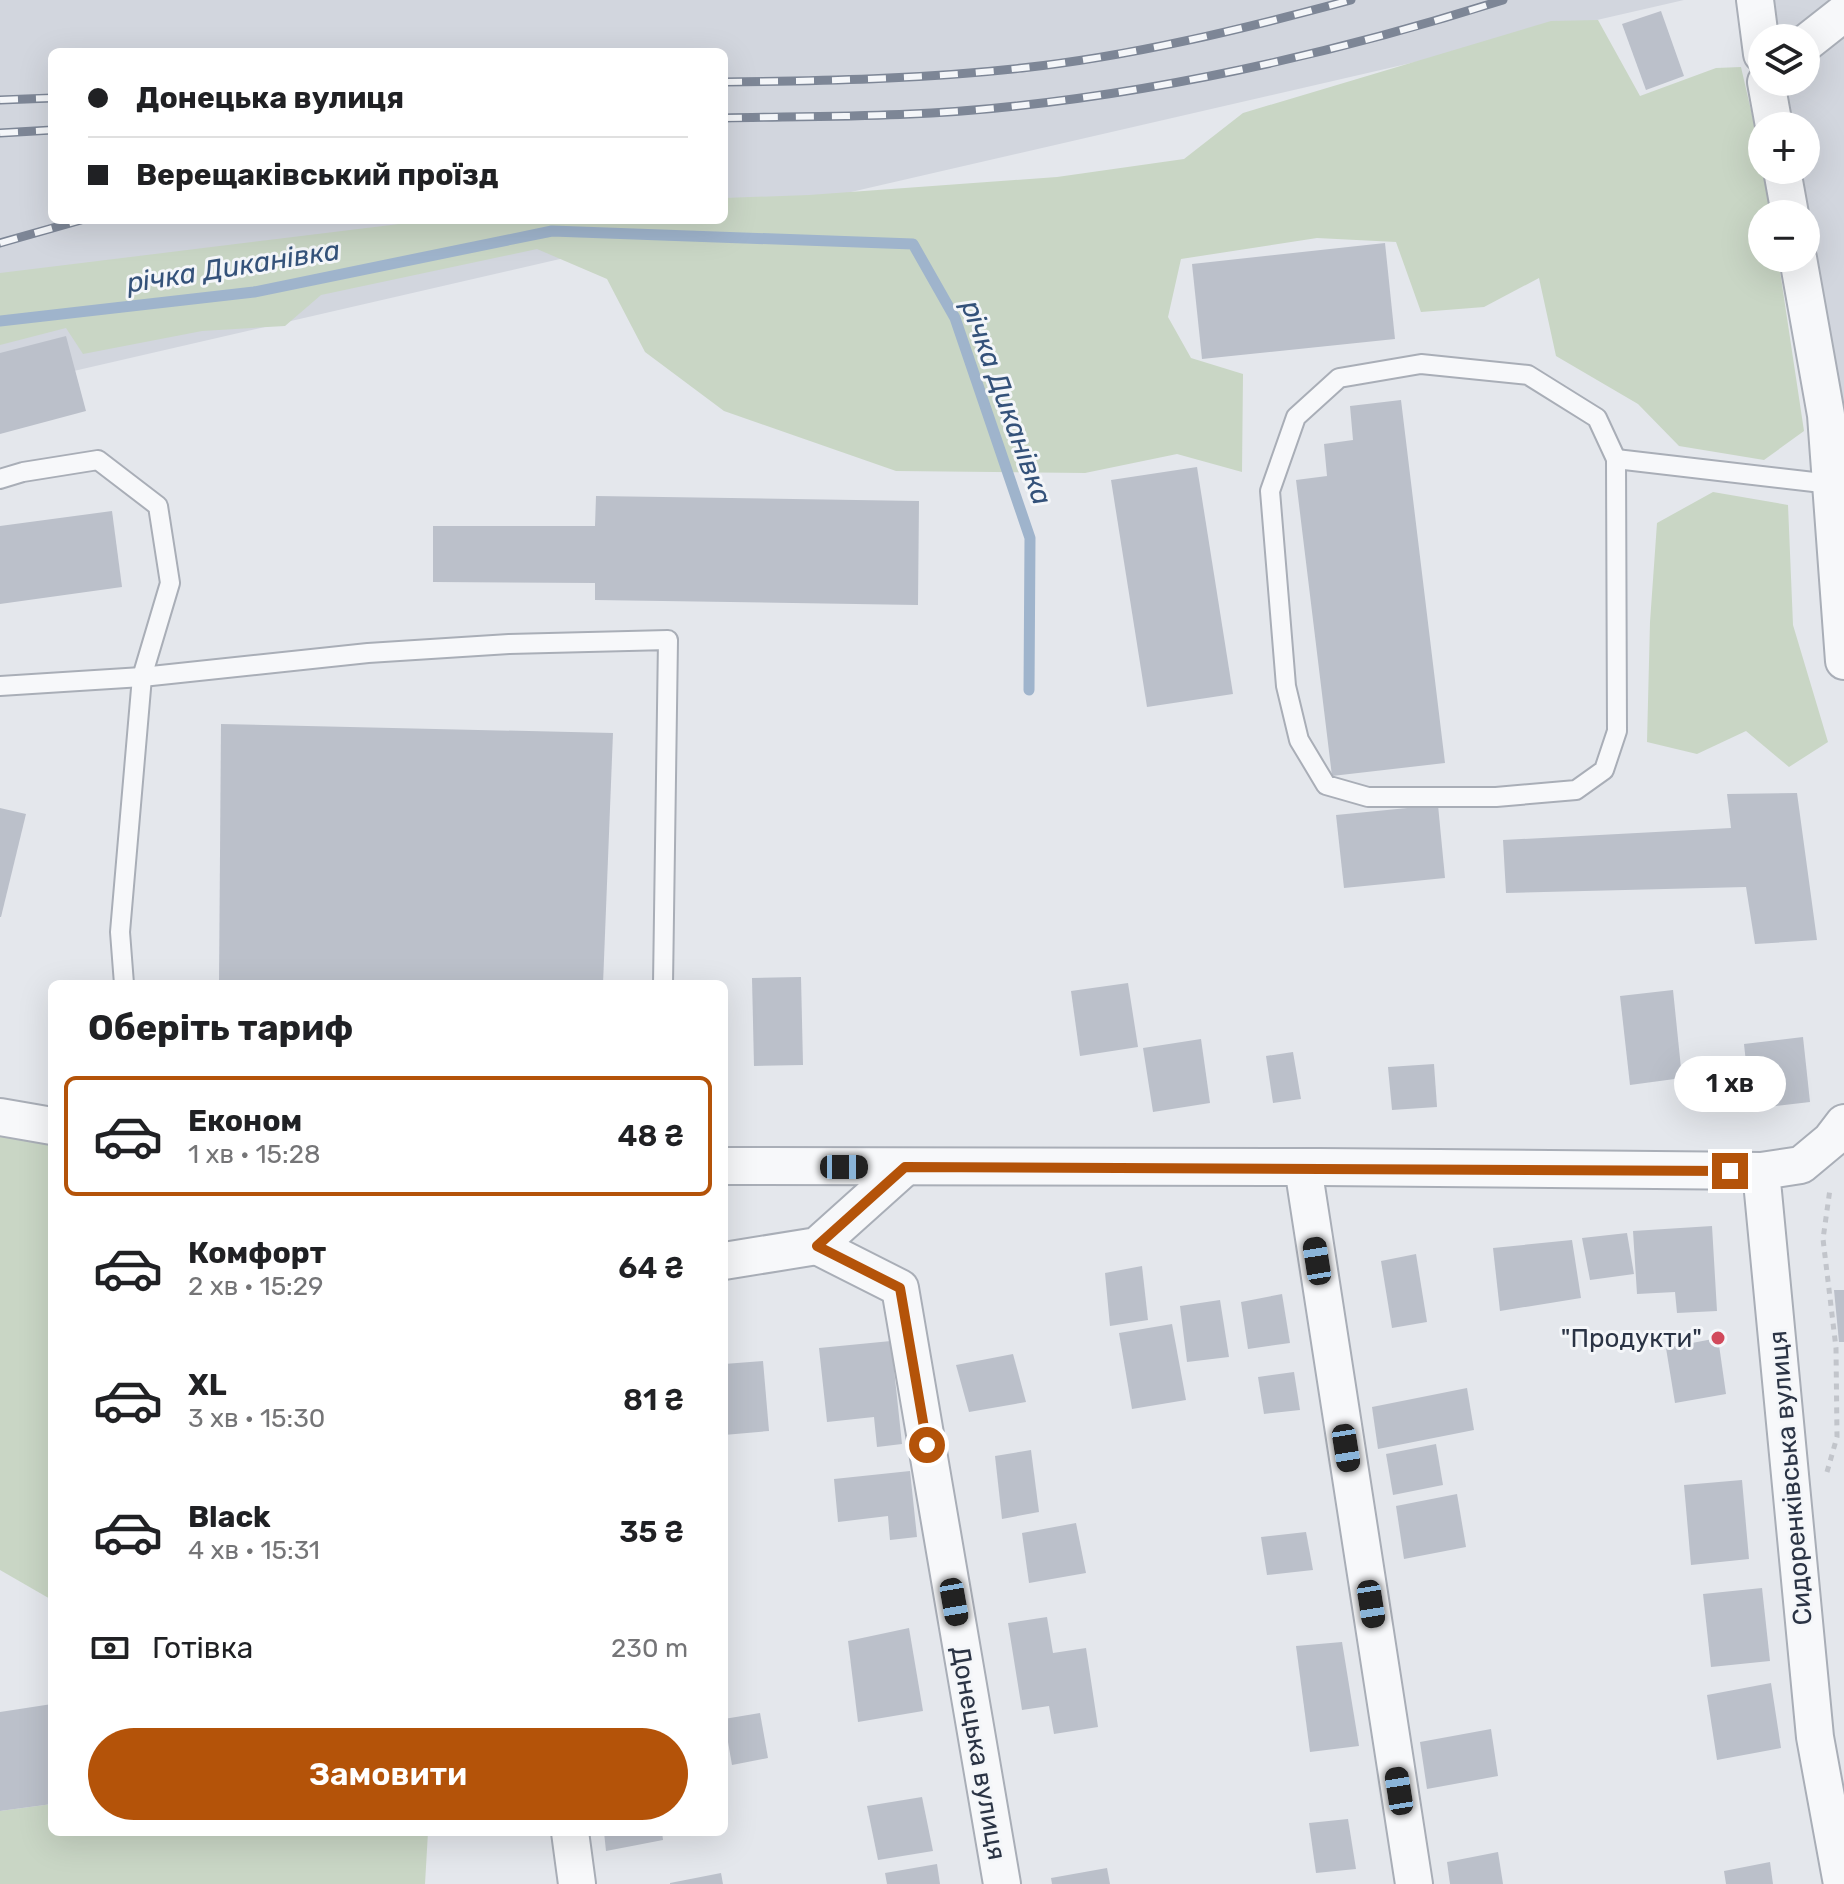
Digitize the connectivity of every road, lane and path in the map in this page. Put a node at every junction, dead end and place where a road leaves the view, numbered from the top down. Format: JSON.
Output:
{"nodes":[{"id":1,"x":1755,"y":0,"type":"edge"},
{"id":2,"x":1844,"y":13,"type":"edge"},
{"id":3,"x":1758,"y":24,"type":"edge"},
{"id":4,"x":1820,"y":32,"type":"edge"},
{"id":5,"x":1800,"y":272,"type":"edge"},
{"id":6,"x":1616,"y":459,"type":"junction"},
{"id":7,"x":0,"y":479,"type":"edge"},
{"id":8,"x":1831,"y":484,"type":"junction"},
{"id":9,"x":1844,"y":661,"type":"edge"},
{"id":10,"x":142,"y":677,"type":"junction"},
{"id":11,"x":0,"y":686,"type":"edge"},
{"id":12,"x":124,"y":980,"type":"edge"},
{"id":13,"x":663,"y":980,"type":"edge"},
{"id":14,"x":0,"y":1117,"type":"edge"},
{"id":15,"x":1844,"y":1123,"type":"edge"},
{"id":16,"x":48,"y":1125,"type":"edge"},
{"id":17,"x":728,"y":1166,"type":"edge"},
{"id":18,"x":905,"y":1167,"type":"junction"},
{"id":19,"x":1303,"y":1167,"type":"junction"},
{"id":20,"x":1761,"y":1171,"type":"junction"},
{"id":21,"x":1833,"y":1184,"type":"dead end"},
{"id":22,"x":817,"y":1246,"type":"junction"},
{"id":23,"x":728,"y":1260,"type":"edge"},
{"id":24,"x":1837,"y":1392,"type":"dead end"},
{"id":25,"x":571,"y":1836,"type":"edge"},
{"id":26,"x":577,"y":1884,"type":"edge"},
{"id":27,"x":1002,"y":1884,"type":"edge"},
{"id":28,"x":1414,"y":1884,"type":"edge"},
{"id":29,"x":1842,"y":1884,"type":"edge"}],
"edges":[{"from":1,"to":3,"type":"street"},
{"from":2,"to":4,"type":"street"},
{"from":5,"to":8,"type":"street"},
{"from":6,"to":6,"type":"lane"},
{"from":6,"to":8,"type":"lane"},
{"from":7,"to":10,"type":"lane"},
{"from":8,"to":9,"type":"street"},
{"from":10,"to":11,"type":"lane"},
{"from":10,"to":12,"type":"lane"},
{"from":10,"to":13,"type":"lane"},
{"from":14,"to":16,"type":"street"},
{"from":15,"to":20,"type":"street"},
{"from":17,"to":18,"type":"street"},
{"from":18,"to":19,"type":"street"},
{"from":18,"to":22,"type":"street"},
{"from":19,"to":20,"type":"street"},
{"from":19,"to":28,"type":"street"},
{"from":20,"to":29,"type":"street","name":"Сидоренківська вулиця"},
{"from":21,"to":24,"type":"path"},
{"from":22,"to":23,"type":"street"},
{"from":22,"to":27,"type":"street","name":"Донецька вулиця"},
{"from":25,"to":26,"type":"street"}]}
